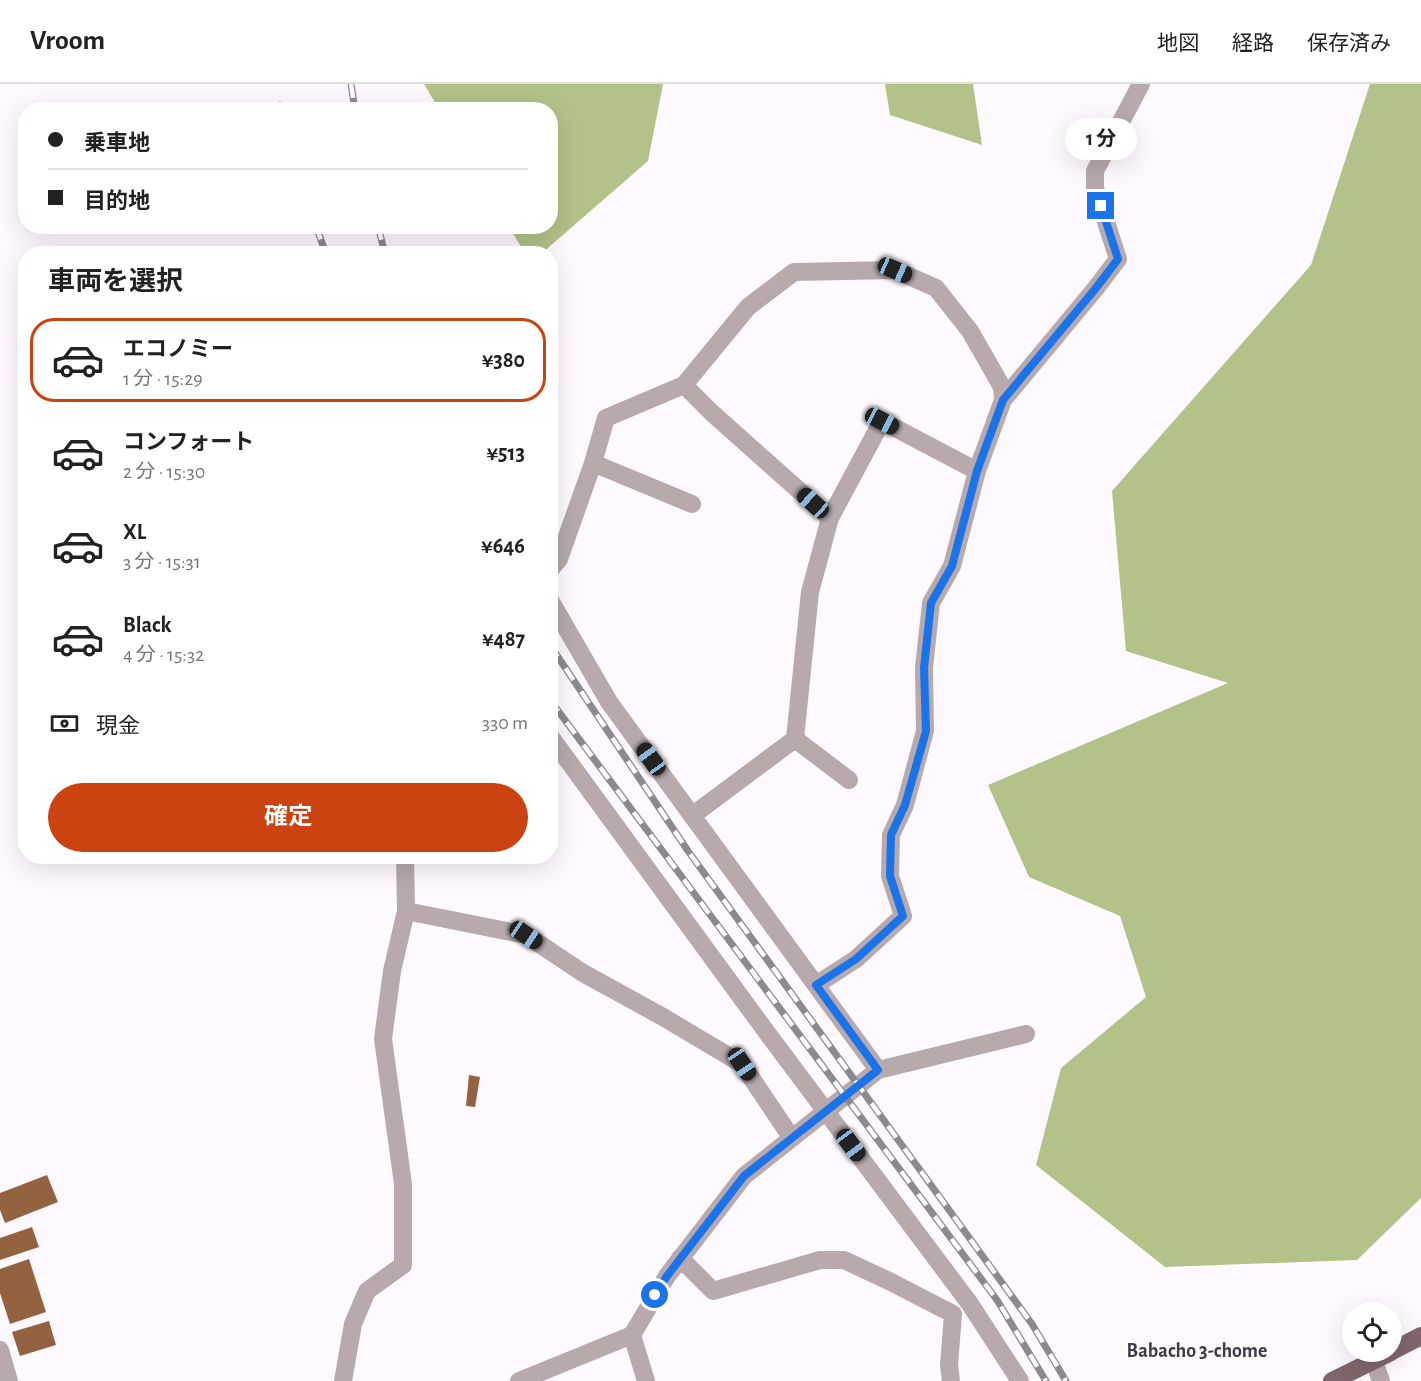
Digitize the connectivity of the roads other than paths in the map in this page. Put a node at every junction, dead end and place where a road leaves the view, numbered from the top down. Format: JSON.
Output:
{"nodes":[{"id":1,"x":1141,"y":84,"type":"edge"},
{"id":2,"x":684,"y":385,"type":"junction"},
{"id":3,"x":1003,"y":400,"type":"junction"},
{"id":4,"x":593,"y":463,"type":"junction"},
{"id":5,"x":977,"y":471,"type":"junction"},
{"id":6,"x":692,"y":504,"type":"dead end"},
{"id":7,"x":830,"y":518,"type":"junction"},
{"id":8,"x":558,"y":560,"type":"edge"},
{"id":9,"x":558,"y":614,"type":"edge"},
{"id":10,"x":795,"y":739,"type":"junction"},
{"id":11,"x":558,"y":747,"type":"edge"},
{"id":12,"x":849,"y":780,"type":"dead end"},
{"id":13,"x":693,"y":815,"type":"junction"},
{"id":14,"x":405,"y":864,"type":"edge"},
{"id":15,"x":405,"y":911,"type":"junction"},
{"id":16,"x":816,"y":985,"type":"junction"},
{"id":17,"x":1026,"y":1034,"type":"dead end"},
{"id":18,"x":878,"y":1070,"type":"junction"},
{"id":19,"x":825,"y":1110,"type":"junction"},
{"id":20,"x":791,"y":1137,"type":"junction"},
{"id":21,"x":680,"y":1258,"type":"junction"},
{"id":22,"x":970,"y":1304,"type":"junction"},
{"id":23,"x":953,"y":1314,"type":"junction"},
{"id":24,"x":632,"y":1335,"type":"junction"},
{"id":25,"x":1421,"y":1336,"type":"edge"},
{"id":26,"x":1402,"y":1346,"type":"edge"},
{"id":27,"x":0,"y":1350,"type":"edge"},
{"id":28,"x":1372,"y":1362,"type":"edge"},
{"id":29,"x":1374,"y":1362,"type":"edge"},
{"id":30,"x":9,"y":1381,"type":"edge"},
{"id":31,"x":343,"y":1381,"type":"edge"},
{"id":32,"x":519,"y":1381,"type":"edge"},
{"id":33,"x":646,"y":1381,"type":"edge"},
{"id":34,"x":951,"y":1381,"type":"edge"},
{"id":35,"x":1020,"y":1381,"type":"edge"},
{"id":36,"x":1332,"y":1381,"type":"edge"},
{"id":37,"x":1381,"y":1381,"type":"edge"}],
"edges":[{"from":1,"to":3,"type":"street"},
{"from":2,"to":3,"type":"street"},
{"from":2,"to":4,"type":"street"},
{"from":2,"to":7,"type":"street"},
{"from":3,"to":5,"type":"street"},
{"from":4,"to":6,"type":"street"},
{"from":4,"to":8,"type":"street"},
{"from":5,"to":7,"type":"street"},
{"from":5,"to":16,"type":"street"},
{"from":7,"to":10,"type":"street"},
{"from":9,"to":13,"type":"street"},
{"from":10,"to":12,"type":"street"},
{"from":10,"to":13,"type":"street"},
{"from":11,"to":19,"type":"street"},
{"from":13,"to":16,"type":"street"},
{"from":14,"to":15,"type":"street"},
{"from":15,"to":20,"type":"street"},
{"from":15,"to":31,"type":"street"},
{"from":16,"to":18,"type":"street"},
{"from":17,"to":18,"type":"street"},
{"from":18,"to":19,"type":"street"},
{"from":19,"to":20,"type":"street"},
{"from":19,"to":22,"type":"street"},
{"from":20,"to":21,"type":"street"},
{"from":21,"to":23,"type":"street"},
{"from":21,"to":24,"type":"street"},
{"from":22,"to":23,"type":"street"},
{"from":22,"to":35,"type":"street"},
{"from":23,"to":34,"type":"street"},
{"from":24,"to":32,"type":"street"},
{"from":24,"to":33,"type":"street"},
{"from":25,"to":26,"type":"main road"},
{"from":27,"to":30,"type":"street"},
{"from":28,"to":36,"type":"main road"},
{"from":29,"to":37,"type":"street"}]}
